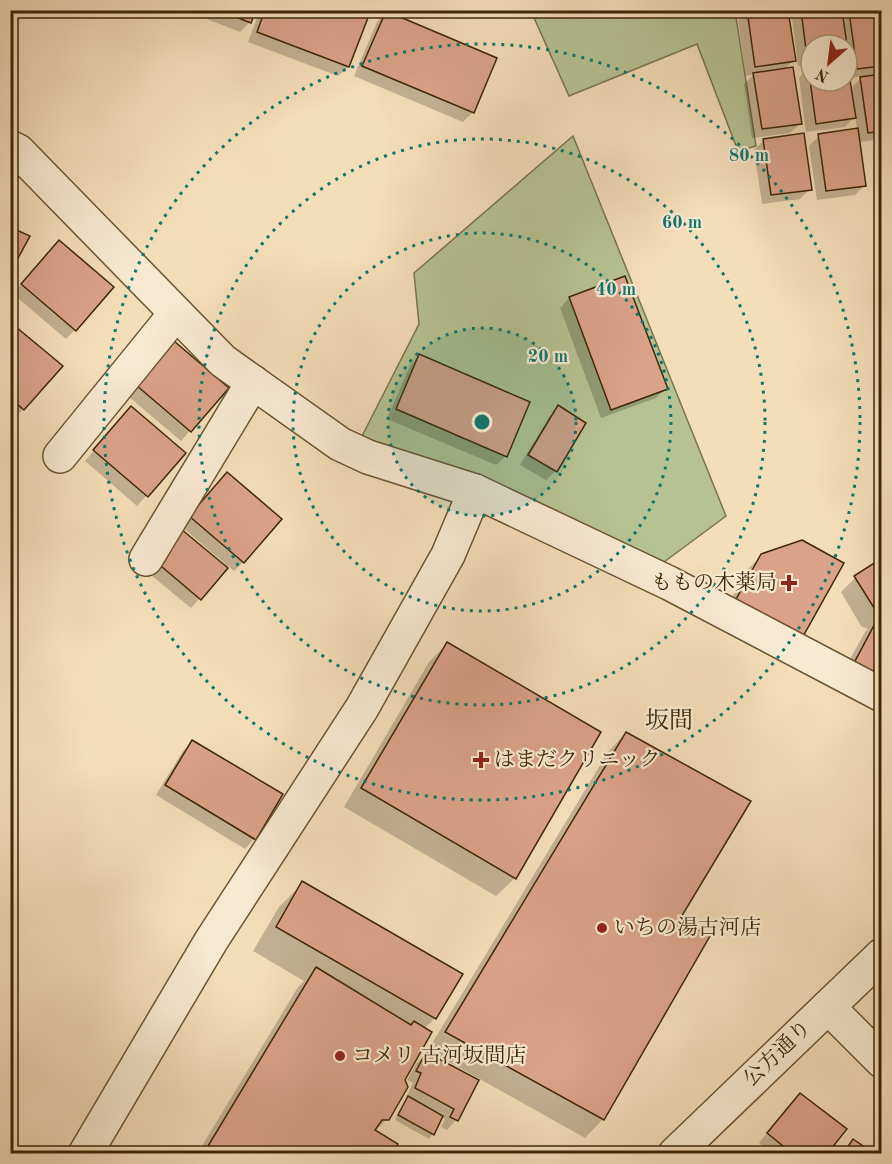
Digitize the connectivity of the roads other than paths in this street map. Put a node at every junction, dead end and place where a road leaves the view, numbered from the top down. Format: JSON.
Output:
{"nodes":[{"id":1,"x":10,"y":147,"type":"edge"},
{"id":2,"x":176,"y":313,"type":"junction"},
{"id":3,"x":253,"y":382,"type":"junction"},
{"id":4,"x":60,"y":456,"type":"dead end"},
{"id":5,"x":475,"y":491,"type":"junction"},
{"id":6,"x":146,"y":559,"type":"dead end"},
{"id":7,"x":882,"y":695,"type":"edge"},
{"id":8,"x":882,"y":955,"type":"edge"},
{"id":9,"x":828,"y":1007,"type":"junction"},
{"id":10,"x":882,"y":1061,"type":"edge"},
{"id":11,"x":85,"y":1154,"type":"edge"},
{"id":12,"x":675,"y":1154,"type":"edge"}],
"edges":[{"from":1,"to":2,"type":"street"},
{"from":2,"to":3,"type":"street"},
{"from":2,"to":4,"type":"street"},
{"from":3,"to":5,"type":"street"},
{"from":3,"to":6,"type":"street"},
{"from":5,"to":7,"type":"street"},
{"from":5,"to":11,"type":"street"},
{"from":8,"to":9,"type":"street","name":"公方通り"},
{"from":9,"to":10,"type":"street"},
{"from":9,"to":12,"type":"street","name":"公方通り"}]}
